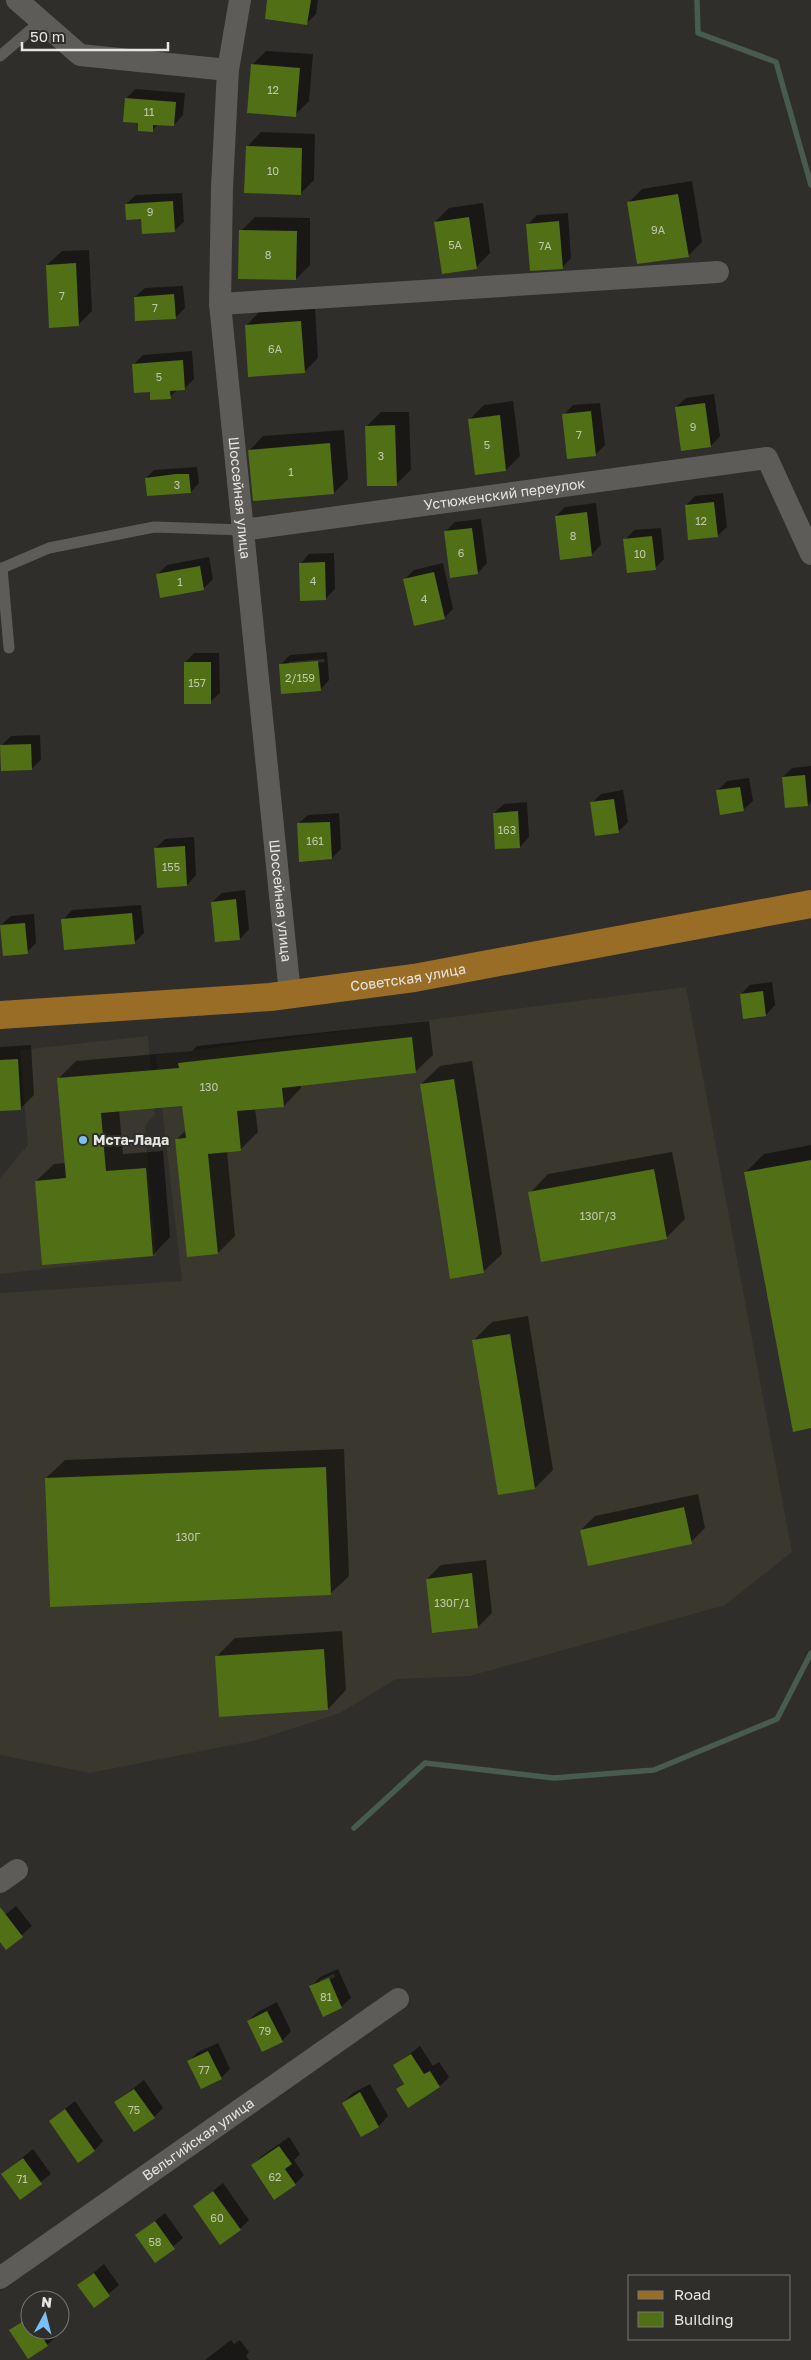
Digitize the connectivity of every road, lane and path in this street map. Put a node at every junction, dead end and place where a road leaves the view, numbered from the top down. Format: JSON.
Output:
{"nodes":[{"id":1,"x":17,"y":0,"type":"edge"},
{"id":2,"x":240,"y":0,"type":"edge"},
{"id":3,"x":41,"y":21,"type":"junction"},
{"id":4,"x":0,"y":56,"type":"edge"},
{"id":5,"x":228,"y":70,"type":"junction"},
{"id":6,"x":718,"y":272,"type":"dead end"},
{"id":7,"x":220,"y":304,"type":"junction"},
{"id":8,"x":243,"y":530,"type":"junction"},
{"id":9,"x":811,"y":554,"type":"edge"},
{"id":10,"x":1,"y":568,"type":"edge"},
{"id":11,"x":9,"y":648,"type":"dead end"},
{"id":12,"x":811,"y":904,"type":"edge"},
{"id":13,"x":290,"y":994,"type":"junction"},
{"id":14,"x":0,"y":1015,"type":"edge"},
{"id":15,"x":398,"y":1999,"type":"dead end"},
{"id":16,"x":0,"y":2278,"type":"edge"}],
"edges":[{"from":1,"to":3,"type":"street"},
{"from":2,"to":5,"type":"street","name":"Шоссейная улица"},
{"from":3,"to":4,"type":"lane"},
{"from":3,"to":5,"type":"street"},
{"from":5,"to":7,"type":"street","name":"Шоссейная улица"},
{"from":6,"to":7,"type":"street"},
{"from":7,"to":8,"type":"street","name":"Шоссейная улица"},
{"from":8,"to":9,"type":"street","name":"Устюженский переулок"},
{"from":8,"to":10,"type":"lane"},
{"from":8,"to":13,"type":"street","name":"Шоссейная улица"},
{"from":10,"to":11,"type":"lane"},
{"from":12,"to":13,"type":"main road","name":"Советская улица"},
{"from":13,"to":14,"type":"main road","name":"Советская улица"},
{"from":15,"to":16,"type":"street","name":"Вельгийская улица"}]}
